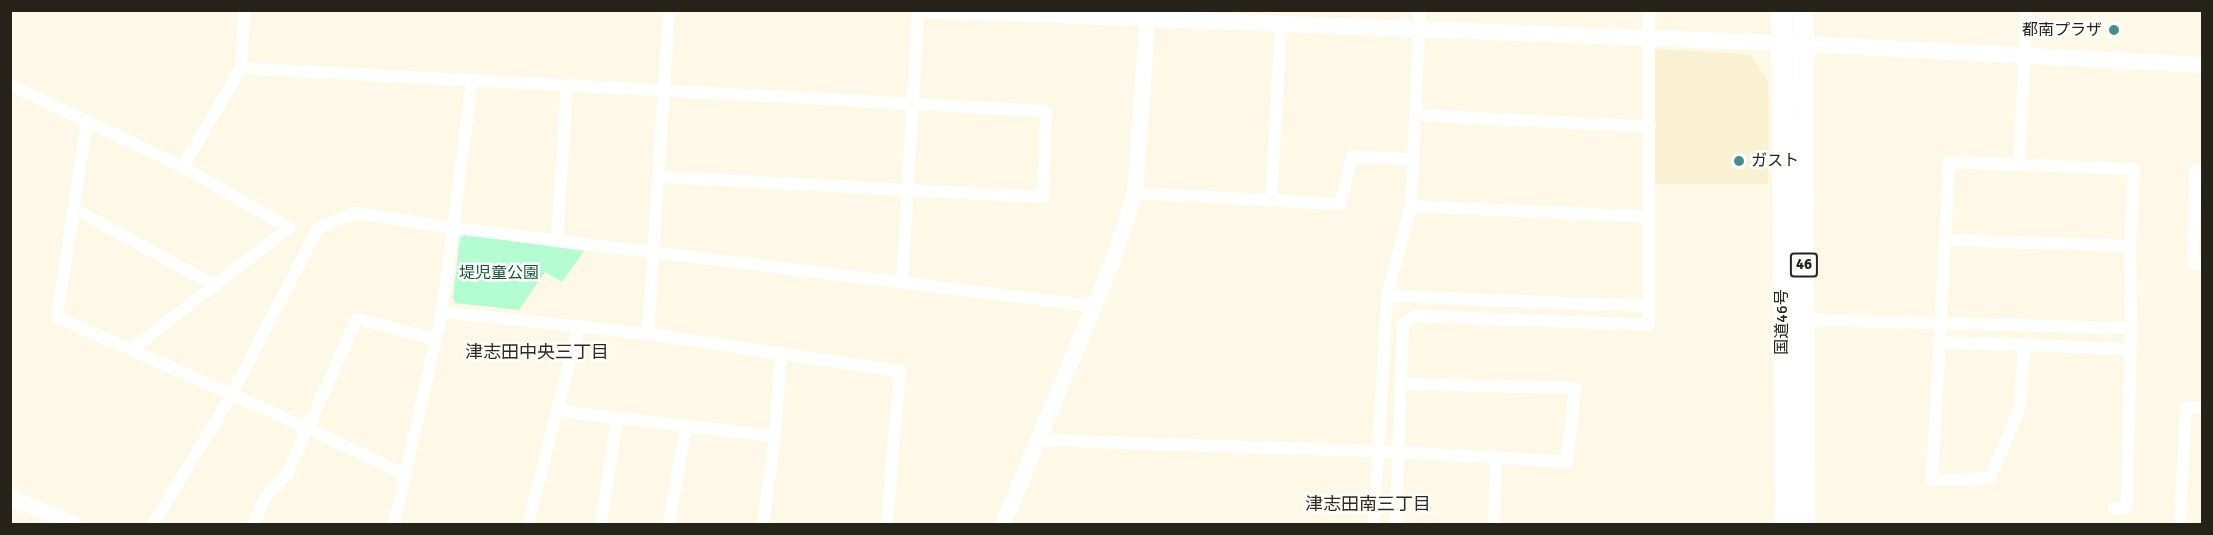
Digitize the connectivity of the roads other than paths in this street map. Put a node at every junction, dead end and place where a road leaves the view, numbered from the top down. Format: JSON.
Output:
{"nodes":[{"id":1,"x":244,"y":10,"type":"edge"},
{"id":2,"x":669,"y":10,"type":"edge"},
{"id":3,"x":918,"y":10,"type":"edge"},
{"id":4,"x":923,"y":10,"type":"edge"},
{"id":5,"x":1420,"y":10,"type":"edge"},
{"id":6,"x":1649,"y":10,"type":"edge"},
{"id":7,"x":1781,"y":10,"type":"edge"},
{"id":8,"x":1803,"y":10,"type":"edge"},
{"id":9,"x":2027,"y":10,"type":"edge"},
{"id":10,"x":1148,"y":16,"type":"edge"},
{"id":11,"x":1281,"y":26,"type":"junction"},
{"id":12,"x":1419,"y":30,"type":"junction"},
{"id":13,"x":1650,"y":38,"type":"junction"},
{"id":14,"x":1781,"y":44,"type":"junction"},
{"id":15,"x":1803,"y":44,"type":"junction"},
{"id":16,"x":2025,"y":56,"type":"junction"},
{"id":17,"x":2202,"y":65,"type":"edge"},
{"id":18,"x":241,"y":68,"type":"junction"},
{"id":19,"x":472,"y":80,"type":"junction"},
{"id":20,"x":10,"y":85,"type":"edge"},
{"id":21,"x":567,"y":86,"type":"junction"},
{"id":22,"x":664,"y":91,"type":"junction"},
{"id":23,"x":914,"y":104,"type":"junction"},
{"id":24,"x":1416,"y":115,"type":"junction"},
{"id":25,"x":87,"y":121,"type":"junction"},
{"id":26,"x":1650,"y":127,"type":"junction"},
{"id":27,"x":1413,"y":159,"type":"junction"},
{"id":28,"x":2019,"y":162,"type":"junction"},
{"id":29,"x":183,"y":166,"type":"junction"},
{"id":30,"x":2202,"y":171,"type":"edge"},
{"id":31,"x":658,"y":177,"type":"junction"},
{"id":32,"x":909,"y":190,"type":"junction"},
{"id":33,"x":1135,"y":193,"type":"junction"},
{"id":34,"x":1271,"y":201,"type":"junction"},
{"id":35,"x":1411,"y":206,"type":"junction"},
{"id":36,"x":74,"y":209,"type":"junction"},
{"id":37,"x":1649,"y":217,"type":"junction"},
{"id":38,"x":454,"y":228,"type":"junction"},
{"id":39,"x":557,"y":240,"type":"junction"},
{"id":40,"x":1946,"y":240,"type":"junction"},
{"id":41,"x":2130,"y":246,"type":"junction"},
{"id":42,"x":654,"y":253,"type":"junction"},
{"id":43,"x":2202,"y":264,"type":"edge"},
{"id":44,"x":903,"y":283,"type":"junction"},
{"id":45,"x":216,"y":286,"type":"junction"},
{"id":46,"x":1387,"y":296,"type":"junction"},
{"id":47,"x":1094,"y":306,"type":"junction"},
{"id":48,"x":1649,"y":306,"type":"junction"},
{"id":49,"x":442,"y":312,"type":"junction"},
{"id":50,"x":1805,"y":320,"type":"junction"},
{"id":51,"x":1939,"y":324,"type":"junction"},
{"id":52,"x":579,"y":326,"type":"junction"},
{"id":53,"x":2131,"y":328,"type":"junction"},
{"id":54,"x":648,"y":334,"type":"junction"},
{"id":55,"x":435,"y":339,"type":"junction"},
{"id":56,"x":1938,"y":342,"type":"junction"},
{"id":57,"x":2024,"y":346,"type":"junction"},
{"id":58,"x":132,"y":349,"type":"junction"},
{"id":59,"x":2130,"y":349,"type":"junction"},
{"id":60,"x":781,"y":352,"type":"junction"},
{"id":61,"x":1402,"y":384,"type":"junction"},
{"id":62,"x":231,"y":396,"type":"junction"},
{"id":63,"x":2202,"y":407,"type":"edge"},
{"id":64,"x":558,"y":411,"type":"junction"},
{"id":65,"x":617,"y":417,"type":"junction"},
{"id":66,"x":686,"y":426,"type":"junction"},
{"id":67,"x":307,"y":428,"type":"junction"},
{"id":68,"x":775,"y":436,"type":"junction"},
{"id":69,"x":1039,"y":440,"type":"junction"},
{"id":70,"x":1379,"y":451,"type":"junction"},
{"id":71,"x":1398,"y":452,"type":"junction"},
{"id":72,"x":1496,"y":457,"type":"junction"},
{"id":73,"x":406,"y":474,"type":"junction"},
{"id":74,"x":10,"y":497,"type":"edge"},
{"id":75,"x":2114,"y":509,"type":"dead end"},
{"id":76,"x":1794,"y":521,"type":"edge"},
{"id":77,"x":1396,"y":522,"type":"dead end"},
{"id":78,"x":74,"y":525,"type":"edge"},
{"id":79,"x":153,"y":525,"type":"edge"},
{"id":80,"x":253,"y":525,"type":"edge"},
{"id":81,"x":394,"y":525,"type":"edge"},
{"id":82,"x":528,"y":525,"type":"edge"},
{"id":83,"x":601,"y":525,"type":"edge"},
{"id":84,"x":669,"y":525,"type":"edge"},
{"id":85,"x":763,"y":525,"type":"edge"},
{"id":86,"x":887,"y":525,"type":"edge"},
{"id":87,"x":1004,"y":525,"type":"edge"},
{"id":88,"x":1374,"y":525,"type":"edge"},
{"id":89,"x":1494,"y":525,"type":"edge"},
{"id":90,"x":2180,"y":525,"type":"edge"}],
"edges":[{"from":1,"to":18,"type":"street"},
{"from":2,"to":22,"type":"street"},
{"from":3,"to":23,"type":"street"},
{"from":4,"to":10,"type":"street"},
{"from":5,"to":12,"type":"street"},
{"from":6,"to":13,"type":"street"},
{"from":7,"to":14,"type":"highway","name":"国道46号","number":"46"},
{"from":8,"to":15,"type":"highway","name":"国道46号","number":"46"},
{"from":9,"to":16,"type":"street"},
{"from":10,"to":11,"type":"street"},
{"from":10,"to":33,"type":"street"},
{"from":11,"to":12,"type":"street"},
{"from":11,"to":34,"type":"street"},
{"from":12,"to":13,"type":"street"},
{"from":12,"to":24,"type":"street"},
{"from":13,"to":14,"type":"street"},
{"from":13,"to":26,"type":"street"},
{"from":14,"to":15,"type":"street"},
{"from":14,"to":76,"type":"highway","name":"国道46号","number":"46"},
{"from":15,"to":16,"type":"street"},
{"from":15,"to":50,"type":"highway","name":"国道46号","number":"46"},
{"from":16,"to":17,"type":"street"},
{"from":16,"to":28,"type":"street"},
{"from":18,"to":19,"type":"street"},
{"from":18,"to":29,"type":"street"},
{"from":19,"to":21,"type":"street"},
{"from":19,"to":38,"type":"street"},
{"from":20,"to":25,"type":"street"},
{"from":21,"to":22,"type":"street"},
{"from":21,"to":39,"type":"street"},
{"from":22,"to":23,"type":"street"},
{"from":22,"to":31,"type":"street"},
{"from":23,"to":32,"type":"street"},
{"from":23,"to":32,"type":"street"},
{"from":24,"to":26,"type":"street"},
{"from":24,"to":27,"type":"street"},
{"from":25,"to":29,"type":"street"},
{"from":25,"to":36,"type":"street"},
{"from":26,"to":37,"type":"street"},
{"from":27,"to":34,"type":"street"},
{"from":27,"to":35,"type":"street"},
{"from":28,"to":40,"type":"street"},
{"from":28,"to":41,"type":"street"},
{"from":29,"to":45,"type":"street"},
{"from":30,"to":43,"type":"street"},
{"from":31,"to":32,"type":"street"},
{"from":31,"to":42,"type":"street"},
{"from":32,"to":44,"type":"street"},
{"from":33,"to":34,"type":"street"},
{"from":33,"to":47,"type":"street"},
{"from":35,"to":37,"type":"street"},
{"from":35,"to":46,"type":"street"},
{"from":36,"to":45,"type":"street"},
{"from":36,"to":58,"type":"street"},
{"from":37,"to":48,"type":"street"},
{"from":38,"to":39,"type":"street"},
{"from":38,"to":49,"type":"street"},
{"from":38,"to":62,"type":"street"},
{"from":39,"to":42,"type":"street"},
{"from":40,"to":41,"type":"street"},
{"from":40,"to":51,"type":"street"},
{"from":41,"to":53,"type":"street"},
{"from":42,"to":44,"type":"street"},
{"from":42,"to":54,"type":"street"},
{"from":44,"to":47,"type":"street"},
{"from":45,"to":58,"type":"street"},
{"from":46,"to":48,"type":"street"},
{"from":46,"to":70,"type":"street"},
{"from":47,"to":69,"type":"street"},
{"from":48,"to":61,"type":"street"},
{"from":49,"to":52,"type":"street"},
{"from":49,"to":55,"type":"street"},
{"from":50,"to":51,"type":"street"},
{"from":50,"to":76,"type":"highway","name":"国道46号","number":"46"},
{"from":51,"to":53,"type":"street"},
{"from":51,"to":56,"type":"street"},
{"from":52,"to":54,"type":"street"},
{"from":52,"to":64,"type":"street"},
{"from":53,"to":59,"type":"street"},
{"from":54,"to":60,"type":"street"},
{"from":55,"to":67,"type":"street"},
{"from":55,"to":73,"type":"street"},
{"from":56,"to":57,"type":"street"},
{"from":56,"to":57,"type":"street"},
{"from":57,"to":59,"type":"street"},
{"from":58,"to":62,"type":"street"},
{"from":59,"to":75,"type":"street"},
{"from":60,"to":68,"type":"street"},
{"from":60,"to":86,"type":"street"},
{"from":61,"to":71,"type":"street"},
{"from":61,"to":72,"type":"street"},
{"from":62,"to":67,"type":"street"},
{"from":62,"to":79,"type":"street"},
{"from":63,"to":90,"type":"street"},
{"from":64,"to":65,"type":"street"},
{"from":64,"to":82,"type":"street"},
{"from":65,"to":66,"type":"street"},
{"from":65,"to":83,"type":"street"},
{"from":66,"to":68,"type":"street"},
{"from":66,"to":84,"type":"street"},
{"from":67,"to":73,"type":"street"},
{"from":67,"to":80,"type":"street"},
{"from":68,"to":85,"type":"street"},
{"from":69,"to":70,"type":"street"},
{"from":69,"to":87,"type":"street"},
{"from":70,"to":71,"type":"street"},
{"from":70,"to":88,"type":"street"},
{"from":71,"to":72,"type":"street"},
{"from":71,"to":77,"type":"street"},
{"from":72,"to":89,"type":"street"},
{"from":73,"to":81,"type":"street"},
{"from":74,"to":78,"type":"street"}]}
